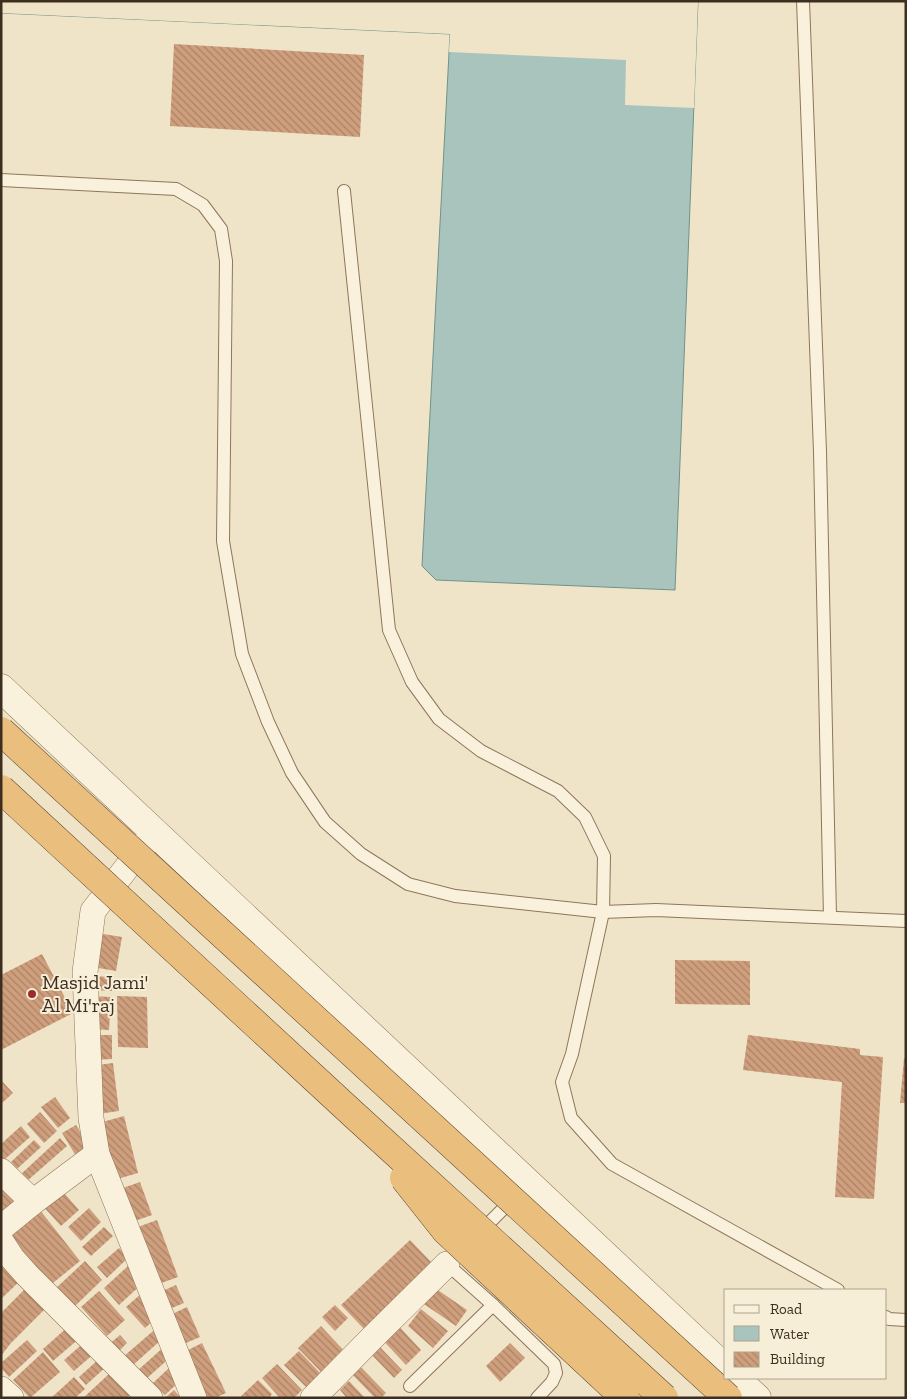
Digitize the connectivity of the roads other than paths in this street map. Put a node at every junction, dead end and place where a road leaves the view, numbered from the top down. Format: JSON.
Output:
{"nodes":[{"id":1,"x":803,"y":1,"type":"edge"},
{"id":2,"x":1,"y":180,"type":"edge"},
{"id":3,"x":344,"y":191,"type":"dead end"},
{"id":4,"x":1,"y":688,"type":"edge"},
{"id":5,"x":1,"y":731,"type":"edge"},
{"id":6,"x":1,"y":789,"type":"edge"},
{"id":7,"x":154,"y":833,"type":"junction"},
{"id":8,"x":603,"y":912,"type":"junction"},
{"id":9,"x":830,"y":917,"type":"junction"},
{"id":10,"x":906,"y":920,"type":"edge"},
{"id":11,"x":352,"y":1113,"type":"junction"},
{"id":12,"x":97,"y":1154,"type":"junction"},
{"id":13,"x":1,"y":1171,"type":"edge"},
{"id":14,"x":528,"y":1184,"type":"junction"},
{"id":15,"x":32,"y":1202,"type":"junction"},
{"id":16,"x":1,"y":1228,"type":"edge"},
{"id":17,"x":1,"y":1241,"type":"edge"},
{"id":18,"x":447,"y":1264,"type":"junction"},
{"id":19,"x":836,"y":1289,"type":"edge"},
{"id":20,"x":492,"y":1305,"type":"junction"},
{"id":21,"x":887,"y":1318,"type":"edge"},
{"id":22,"x":906,"y":1320,"type":"edge"},
{"id":23,"x":724,"y":1367,"type":"edge"},
{"id":24,"x":736,"y":1379,"type":"edge"},
{"id":25,"x":410,"y":1386,"type":"dead end"},
{"id":26,"x":1,"y":1389,"type":"edge"},
{"id":27,"x":11,"y":1398,"type":"edge"},
{"id":28,"x":150,"y":1398,"type":"edge"},
{"id":29,"x":194,"y":1398,"type":"edge"},
{"id":30,"x":313,"y":1398,"type":"edge"},
{"id":31,"x":537,"y":1398,"type":"edge"},
{"id":32,"x":625,"y":1398,"type":"edge"},
{"id":33,"x":664,"y":1398,"type":"edge"},
{"id":34,"x":728,"y":1398,"type":"edge"},
{"id":35,"x":757,"y":1398,"type":"edge"}],
"edges":[{"from":1,"to":9,"type":"lane"},
{"from":2,"to":8,"type":"lane"},
{"from":3,"to":8,"type":"lane"},
{"from":4,"to":7,"type":"street"},
{"from":5,"to":34,"type":"highway","bridge":true},
{"from":6,"to":11,"type":"highway","bridge":true},
{"from":7,"to":12,"type":"street"},
{"from":7,"to":14,"type":"street"},
{"from":8,"to":9,"type":"lane"},
{"from":8,"to":19,"type":"lane"},
{"from":9,"to":10,"type":"lane"},
{"from":11,"to":32,"type":"highway","bridge":true},
{"from":11,"to":33,"type":"highway","bridge":true},
{"from":12,"to":15,"type":"street"},
{"from":12,"to":29,"type":"street"},
{"from":13,"to":15,"type":"street"},
{"from":14,"to":18,"type":"lane"},
{"from":14,"to":23,"type":"street"},
{"from":15,"to":16,"type":"street"},
{"from":17,"to":28,"type":"street"},
{"from":18,"to":20,"type":"lane"},
{"from":18,"to":30,"type":"street"},
{"from":20,"to":25,"type":"lane"},
{"from":20,"to":31,"type":"lane"},
{"from":21,"to":22,"type":"lane"},
{"from":24,"to":35,"type":"street"},
{"from":26,"to":27,"type":"street"}]}
